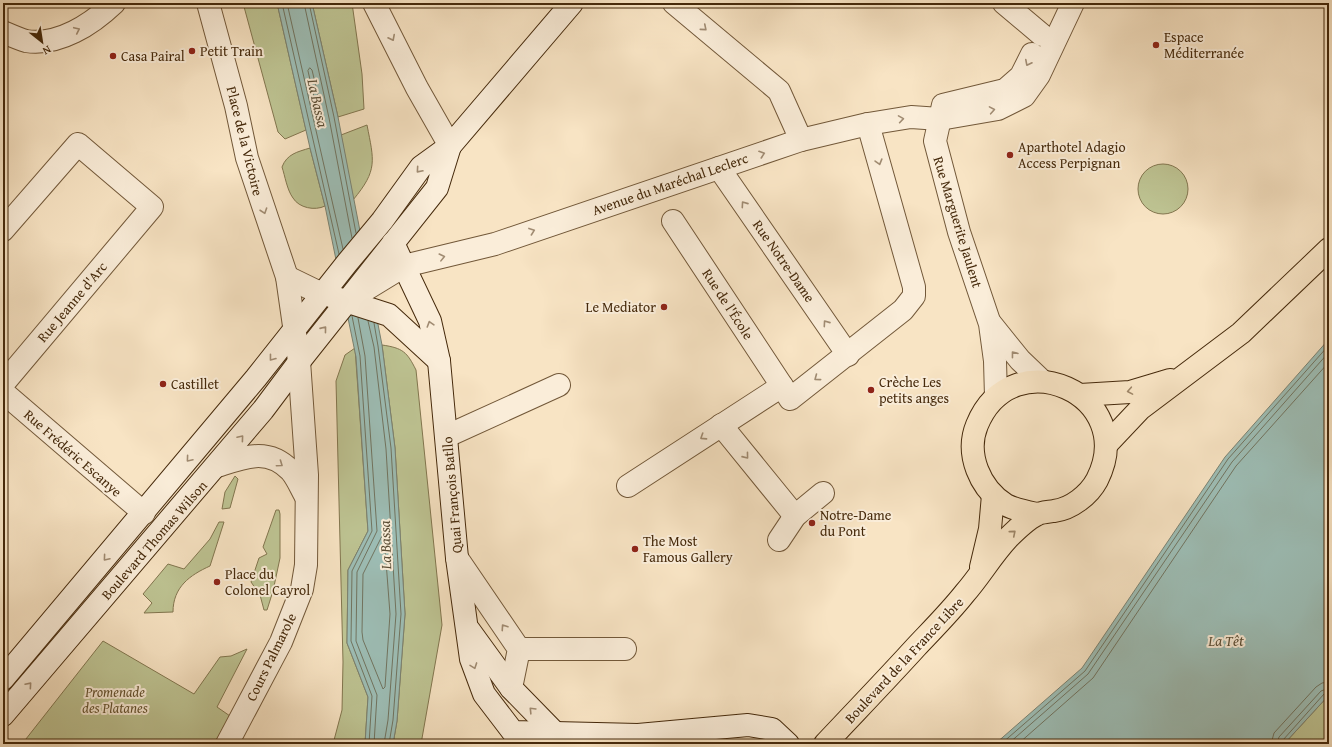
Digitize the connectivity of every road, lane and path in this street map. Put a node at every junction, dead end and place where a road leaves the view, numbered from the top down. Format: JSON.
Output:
{"nodes":[{"id":1,"x":114,"y":3,"type":"edge"},
{"id":2,"x":208,"y":3,"type":"edge"},
{"id":3,"x":374,"y":3,"type":"edge"},
{"id":4,"x":572,"y":3,"type":"edge"},
{"id":5,"x":674,"y":3,"type":"edge"},
{"id":6,"x":1004,"y":3,"type":"edge"},
{"id":7,"x":1057,"y":3,"type":"edge"},
{"id":8,"x":1073,"y":3,"type":"edge"},
{"id":9,"x":10,"y":36,"type":"edge"},
{"id":10,"x":1048,"y":39,"type":"junction"},
{"id":11,"x":940,"y":119,"type":"junction"},
{"id":12,"x":868,"y":124,"type":"junction"},
{"id":13,"x":801,"y":140,"type":"junction"},
{"id":14,"x":450,"y":146,"type":"junction"},
{"id":15,"x":719,"y":168,"type":"junction"},
{"id":16,"x":673,"y":221,"type":"dead end"},
{"id":17,"x":3,"y":230,"type":"edge"},
{"id":18,"x":1329,"y":232,"type":"edge"},
{"id":19,"x":1329,"y":249,"type":"edge"},
{"id":20,"x":377,"y":266,"type":"junction"},
{"id":21,"x":287,"y":277,"type":"junction"},
{"id":22,"x":322,"y":294,"type":"junction"},
{"id":23,"x":347,"y":300,"type":"junction"},
{"id":24,"x":990,"y":324,"type":"junction"},
{"id":25,"x":296,"y":326,"type":"junction"},
{"id":26,"x":1241,"y":333,"type":"junction"},
{"id":27,"x":848,"y":355,"type":"junction"},
{"id":28,"x":301,"y":359,"type":"junction"},
{"id":29,"x":439,"y":361,"type":"junction"},
{"id":30,"x":1181,"y":377,"type":"junction"},
{"id":31,"x":1042,"y":380,"type":"junction"},
{"id":32,"x":3,"y":384,"type":"edge"},
{"id":33,"x":559,"y":385,"type":"dead end"},
{"id":34,"x":782,"y":386,"type":"junction"},
{"id":35,"x":3,"y":392,"type":"edge"},
{"id":36,"x":1080,"y":395,"type":"junction"},
{"id":37,"x":996,"y":397,"type":"junction"},
{"id":38,"x":721,"y":426,"type":"junction"},
{"id":39,"x":446,"y":436,"type":"junction"},
{"id":40,"x":1106,"y":445,"type":"junction"},
{"id":41,"x":217,"y":466,"type":"junction"},
{"id":42,"x":628,"y":486,"type":"dead end"},
{"id":43,"x":823,"y":493,"type":"dead end"},
{"id":44,"x":305,"y":495,"type":"junction"},
{"id":45,"x":993,"y":495,"type":"junction"},
{"id":46,"x":144,"y":513,"type":"junction"},
{"id":47,"x":1037,"y":514,"type":"junction"},
{"id":48,"x":795,"y":516,"type":"junction"},
{"id":49,"x":779,"y":540,"type":"dead end"},
{"id":50,"x":457,"y":558,"type":"junction"},
{"id":51,"x":980,"y":574,"type":"junction"},
{"id":52,"x":467,"y":627,"type":"junction"},
{"id":53,"x":519,"y":649,"type":"junction"},
{"id":54,"x":625,"y":649,"type":"dead end"},
{"id":55,"x":3,"y":679,"type":"edge"},
{"id":56,"x":511,"y":688,"type":"junction"},
{"id":57,"x":3,"y":715,"type":"edge"},
{"id":58,"x":554,"y":732,"type":"junction"},
{"id":59,"x":511,"y":738,"type":"edge"},
{"id":60,"x":639,"y":740,"type":"edge"},
{"id":61,"x":227,"y":744,"type":"edge"},
{"id":62,"x":788,"y":744,"type":"edge"},
{"id":63,"x":825,"y":744,"type":"edge"}],
"edges":[{"from":9,"to":1,"type":"street","one_way":true},
{"from":2,"to":21,"type":"street","name":"Place de la Victoire","one_way":true},
{"from":3,"to":14,"type":"street","one_way":true},
{"from":4,"to":14,"type":"street"},
{"from":5,"to":13,"type":"street","one_way":true},
{"from":6,"to":10,"type":"street"},
{"from":7,"to":10,"type":"street"},
{"from":8,"to":10,"type":"street"},
{"from":10,"to":11,"type":"street"},
{"from":12,"to":11,"type":"street","name":"Avenue du Maréchal Leclerc","one_way":true},
{"from":11,"to":24,"type":"street","name":"Rue Marguerite Jaulent"},
{"from":12,"to":13,"type":"street","name":"Avenue du Maréchal Leclerc"},
{"from":12,"to":27,"type":"street","one_way":true},
{"from":15,"to":13,"type":"street","name":"Avenue du Maréchal Leclerc","one_way":true},
{"from":14,"to":20,"type":"street","name":"Quai François Batllo"},
{"from":14,"to":20,"type":"street","one_way":true},
{"from":20,"to":15,"type":"street","name":"Avenue du Maréchal Leclerc","one_way":true},
{"from":27,"to":15,"type":"street","name":"Rue Notre-Dame","one_way":true},
{"from":16,"to":34,"type":"street","name":"Rue de l'École"},
{"from":17,"to":32,"type":"street","name":"Rue Jeanne d'Arc"},
{"from":18,"to":26,"type":"main road"},
{"from":19,"to":26,"type":"main road"},
{"from":20,"to":22,"type":"street","name":"Boulevard Thomas Wilson"},
{"from":20,"to":23,"type":"street","name":"Boulevard Thomas Wilson"},
{"from":29,"to":20,"type":"street","name":"Quai François Batllo","one_way":true},
{"from":21,"to":22,"type":"street"},
{"from":21,"to":25,"type":"street","name":"Place de la Victoire"},
{"from":22,"to":23,"type":"street"},
{"from":22,"to":25,"type":"street","name":"Boulevard Thomas Wilson"},
{"from":28,"to":23,"type":"street","name":"Boulevard Thomas Wilson","one_way":true},
{"from":23,"to":29,"type":"street"},
{"from":31,"to":24,"type":"street","name":"Rue Marguerite Jaulent","one_way":true},
{"from":24,"to":37,"type":"street","name":"Rue Marguerite Jaulent"},
{"from":25,"to":28,"type":"street","name":"Place de la Victoire"},
{"from":25,"to":46,"type":"street","name":"Boulevard Thomas Wilson","one_way":true},
{"from":26,"to":30,"type":"main road"},
{"from":27,"to":34,"type":"street","name":"Rue de l'École","one_way":true},
{"from":41,"to":28,"type":"street","name":"Boulevard Thomas Wilson","one_way":true},
{"from":28,"to":44,"type":"street","name":"Cours Palmarole"},
{"from":29,"to":39,"type":"street","name":"Quai François Batllo"},
{"from":30,"to":36,"type":"main road","one_way":true},
{"from":30,"to":40,"type":"main road"},
{"from":31,"to":36,"type":"main road"},
{"from":31,"to":37,"type":"main road"},
{"from":33,"to":39,"type":"street"},
{"from":34,"to":38,"type":"street"},
{"from":35,"to":46,"type":"street","name":"Rue Frédéric Escanye"},
{"from":36,"to":40,"type":"main road"},
{"from":37,"to":45,"type":"main road"},
{"from":38,"to":42,"type":"street","one_way":true},
{"from":38,"to":48,"type":"street","one_way":true},
{"from":39,"to":50,"type":"street","name":"Quai François Batllo"},
{"from":40,"to":47,"type":"main road"},
{"from":41,"to":44,"type":"street","name":"Cours Palmarole","one_way":true},
{"from":57,"to":41,"type":"street","name":"Boulevard Thomas Wilson","one_way":true},
{"from":43,"to":48,"type":"street"},
{"from":44,"to":61,"type":"street","name":"Cours Palmarole"},
{"from":45,"to":47,"type":"main road"},
{"from":45,"to":51,"type":"main road","name":"Boulevard de la France Libre"},
{"from":46,"to":55,"type":"street","name":"Boulevard Thomas Wilson","one_way":true},
{"from":51,"to":47,"type":"main road","name":"Boulevard de la France Libre","one_way":true},
{"from":48,"to":49,"type":"street"},
{"from":50,"to":52,"type":"street","name":"Quai François Batllo"},
{"from":53,"to":50,"type":"street","one_way":true},
{"from":51,"to":63,"type":"main road","name":"Boulevard de la France Libre"},
{"from":52,"to":56,"type":"street","name":"Quai François Batllo"},
{"from":52,"to":59,"type":"street","name":"Quai François Batllo","one_way":true},
{"from":53,"to":54,"type":"street"},
{"from":53,"to":56,"type":"street"},
{"from":58,"to":56,"type":"street","name":"Quai François Batllo","one_way":true},
{"from":58,"to":59,"type":"street"},
{"from":58,"to":60,"type":"street"},
{"from":60,"to":62,"type":"street"}]}
